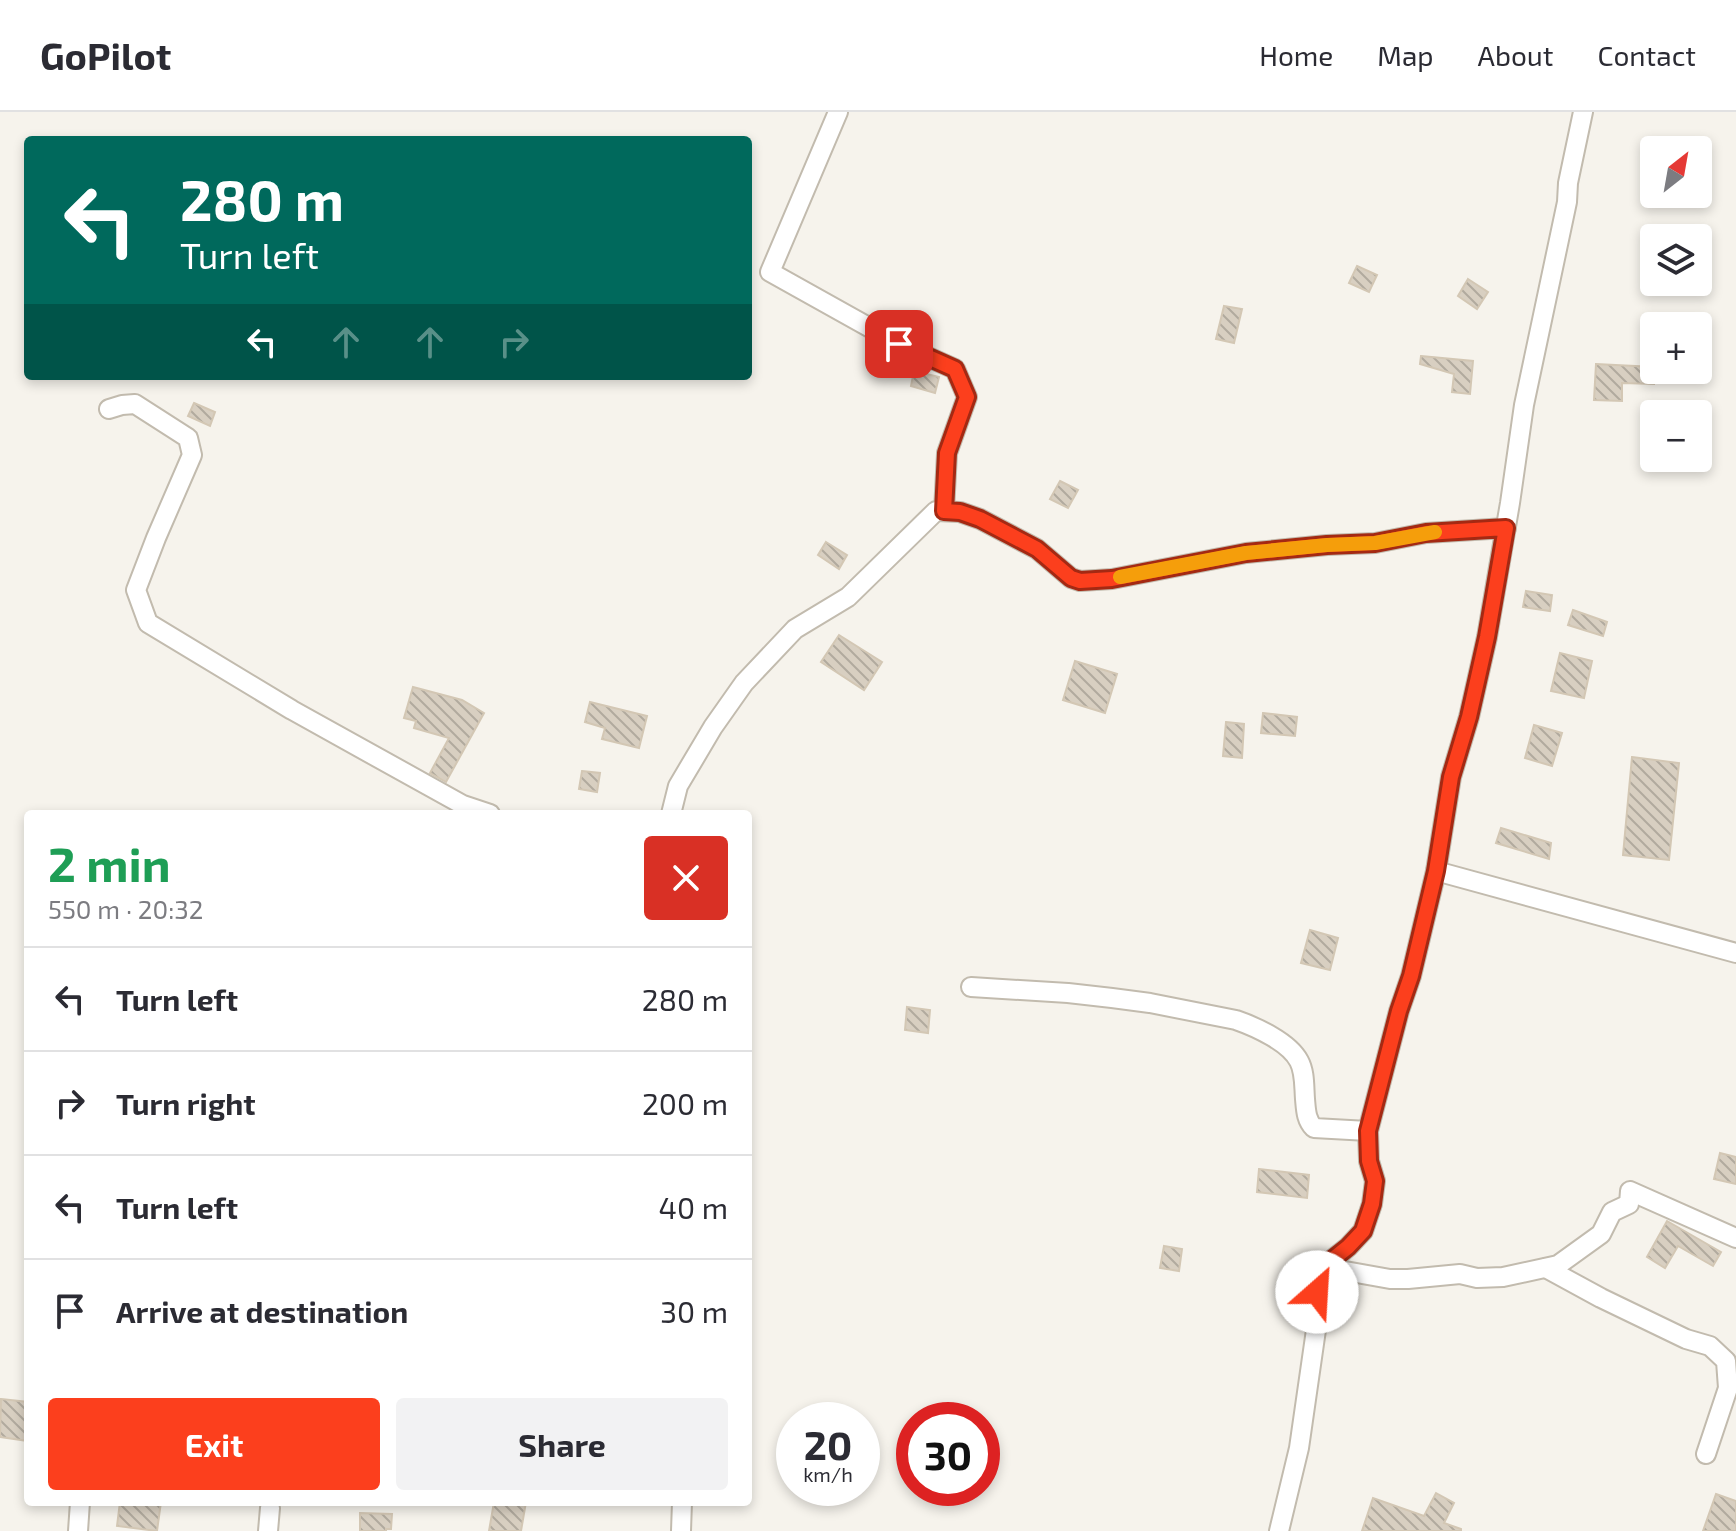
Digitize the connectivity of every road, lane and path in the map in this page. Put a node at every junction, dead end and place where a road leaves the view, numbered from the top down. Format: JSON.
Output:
{"nodes":[{"id":1,"x":838,"y":112,"type":"edge"},
{"id":2,"x":1583,"y":112,"type":"edge"},
{"id":3,"x":109,"y":409,"type":"dead end"},
{"id":4,"x":944,"y":511,"type":"junction"},
{"id":5,"x":1506,"y":528,"type":"junction"},
{"id":6,"x":478,"y":810,"type":"edge"},
{"id":7,"x":672,"y":810,"type":"edge"},
{"id":8,"x":1436,"y":871,"type":"junction"},
{"id":9,"x":1736,"y":953,"type":"edge"},
{"id":10,"x":971,"y":987,"type":"dead end"},
{"id":11,"x":1368,"y":1131,"type":"junction"},
{"id":12,"x":1736,"y":1238,"type":"edge"},
{"id":13,"x":1323,"y":1267,"type":"junction"},
{"id":14,"x":1546,"y":1268,"type":"junction"},
{"id":15,"x":1706,"y":1454,"type":"dead end"},
{"id":16,"x":80,"y":1506,"type":"edge"},
{"id":17,"x":682,"y":1506,"type":"edge"},
{"id":18,"x":270,"y":1508,"type":"dead end"},
{"id":19,"x":78,"y":1531,"type":"edge"},
{"id":20,"x":268,"y":1531,"type":"edge"},
{"id":21,"x":681,"y":1531,"type":"edge"},
{"id":22,"x":1279,"y":1531,"type":"edge"}],
"edges":[{"from":1,"to":4,"type":"street"},
{"from":2,"to":5,"type":"street"},
{"from":3,"to":6,"type":"street"},
{"from":4,"to":5,"type":"street"},
{"from":4,"to":7,"type":"street"},
{"from":5,"to":8,"type":"street"},
{"from":8,"to":9,"type":"street"},
{"from":8,"to":11,"type":"street"},
{"from":10,"to":11,"type":"street"},
{"from":11,"to":13,"type":"street"},
{"from":12,"to":14,"type":"street"},
{"from":13,"to":14,"type":"street"},
{"from":13,"to":22,"type":"street"},
{"from":14,"to":15,"type":"street"},
{"from":16,"to":19,"type":"street"},
{"from":17,"to":21,"type":"street"},
{"from":18,"to":20,"type":"street"}]}
